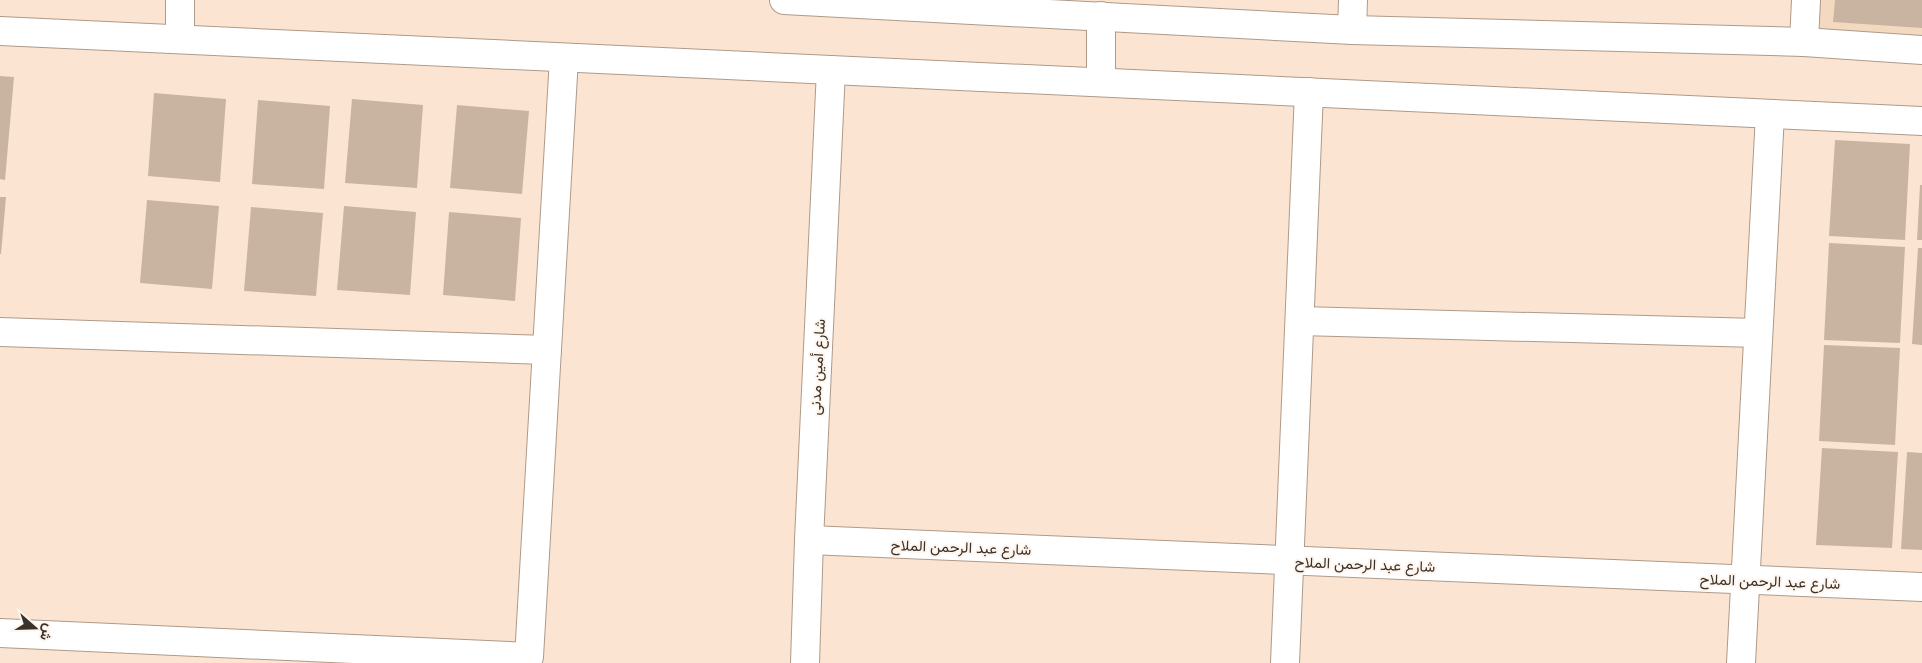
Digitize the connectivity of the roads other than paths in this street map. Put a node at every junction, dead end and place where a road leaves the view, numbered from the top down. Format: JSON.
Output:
{"nodes":[{"id":1,"x":180,"y":0,"type":"edge"},
{"id":2,"x":784,"y":0,"type":"edge"},
{"id":3,"x":1353,"y":0,"type":"edge"},
{"id":4,"x":1806,"y":0,"type":"edge"},
{"id":5,"x":825,"y":1,"type":"edge"},
{"id":6,"x":1101,"y":16,"type":"junction"},
{"id":7,"x":1352,"y":30,"type":"junction"},
{"id":8,"x":0,"y":31,"type":"edge"},
{"id":9,"x":180,"y":40,"type":"junction"},
{"id":10,"x":1804,"y":42,"type":"junction"},
{"id":11,"x":1922,"y":50,"type":"edge"},
{"id":12,"x":564,"y":58,"type":"junction"},
{"id":13,"x":831,"y":70,"type":"junction"},
{"id":14,"x":1101,"y":82,"type":"junction"},
{"id":15,"x":1309,"y":92,"type":"junction"},
{"id":16,"x":1770,"y":114,"type":"junction"},
{"id":17,"x":1922,"y":121,"type":"edge"},
{"id":18,"x":1300,"y":321,"type":"junction"},
{"id":19,"x":0,"y":332,"type":"edge"},
{"id":20,"x":1758,"y":333,"type":"junction"},
{"id":21,"x":547,"y":350,"type":"junction"},
{"id":22,"x":809,"y":540,"type":"junction"},
{"id":23,"x":1289,"y":561,"type":"junction"},
{"id":24,"x":1746,"y":580,"type":"junction"},
{"id":25,"x":1922,"y":587,"type":"edge"},
{"id":26,"x":0,"y":633,"type":"edge"},
{"id":27,"x":805,"y":663,"type":"edge"},
{"id":28,"x":1285,"y":663,"type":"edge"},
{"id":29,"x":1741,"y":663,"type":"edge"}],
"edges":[{"from":1,"to":9,"type":"street"},
{"from":2,"to":5,"type":"street"},
{"from":3,"to":7,"type":"street"},
{"from":4,"to":10,"type":"street"},
{"from":5,"to":6,"type":"street"},
{"from":6,"to":7,"type":"street"},
{"from":6,"to":14,"type":"street"},
{"from":7,"to":10,"type":"street"},
{"from":8,"to":9,"type":"street"},
{"from":9,"to":12,"type":"street"},
{"from":10,"to":11,"type":"street"},
{"from":12,"to":13,"type":"street"},
{"from":12,"to":21,"type":"street"},
{"from":13,"to":14,"type":"street"},
{"from":13,"to":22,"type":"street","name":"شارع أمين مدنى"},
{"from":14,"to":15,"type":"street"},
{"from":15,"to":16,"type":"street"},
{"from":15,"to":18,"type":"street"},
{"from":16,"to":17,"type":"street"},
{"from":16,"to":20,"type":"street"},
{"from":18,"to":20,"type":"street"},
{"from":18,"to":23,"type":"street"},
{"from":19,"to":21,"type":"street"},
{"from":20,"to":24,"type":"street"},
{"from":21,"to":26,"type":"street"},
{"from":22,"to":23,"type":"street","name":"شارع عبد الرحمن الملاح"},
{"from":22,"to":27,"type":"street","name":"شارع أمين مدنى"},
{"from":23,"to":24,"type":"street","name":"شارع عبد الرحمن الملاح"},
{"from":23,"to":28,"type":"street"},
{"from":24,"to":25,"type":"street","name":"شارع عبد الرحمن الملاح"},
{"from":24,"to":29,"type":"street"}]}
